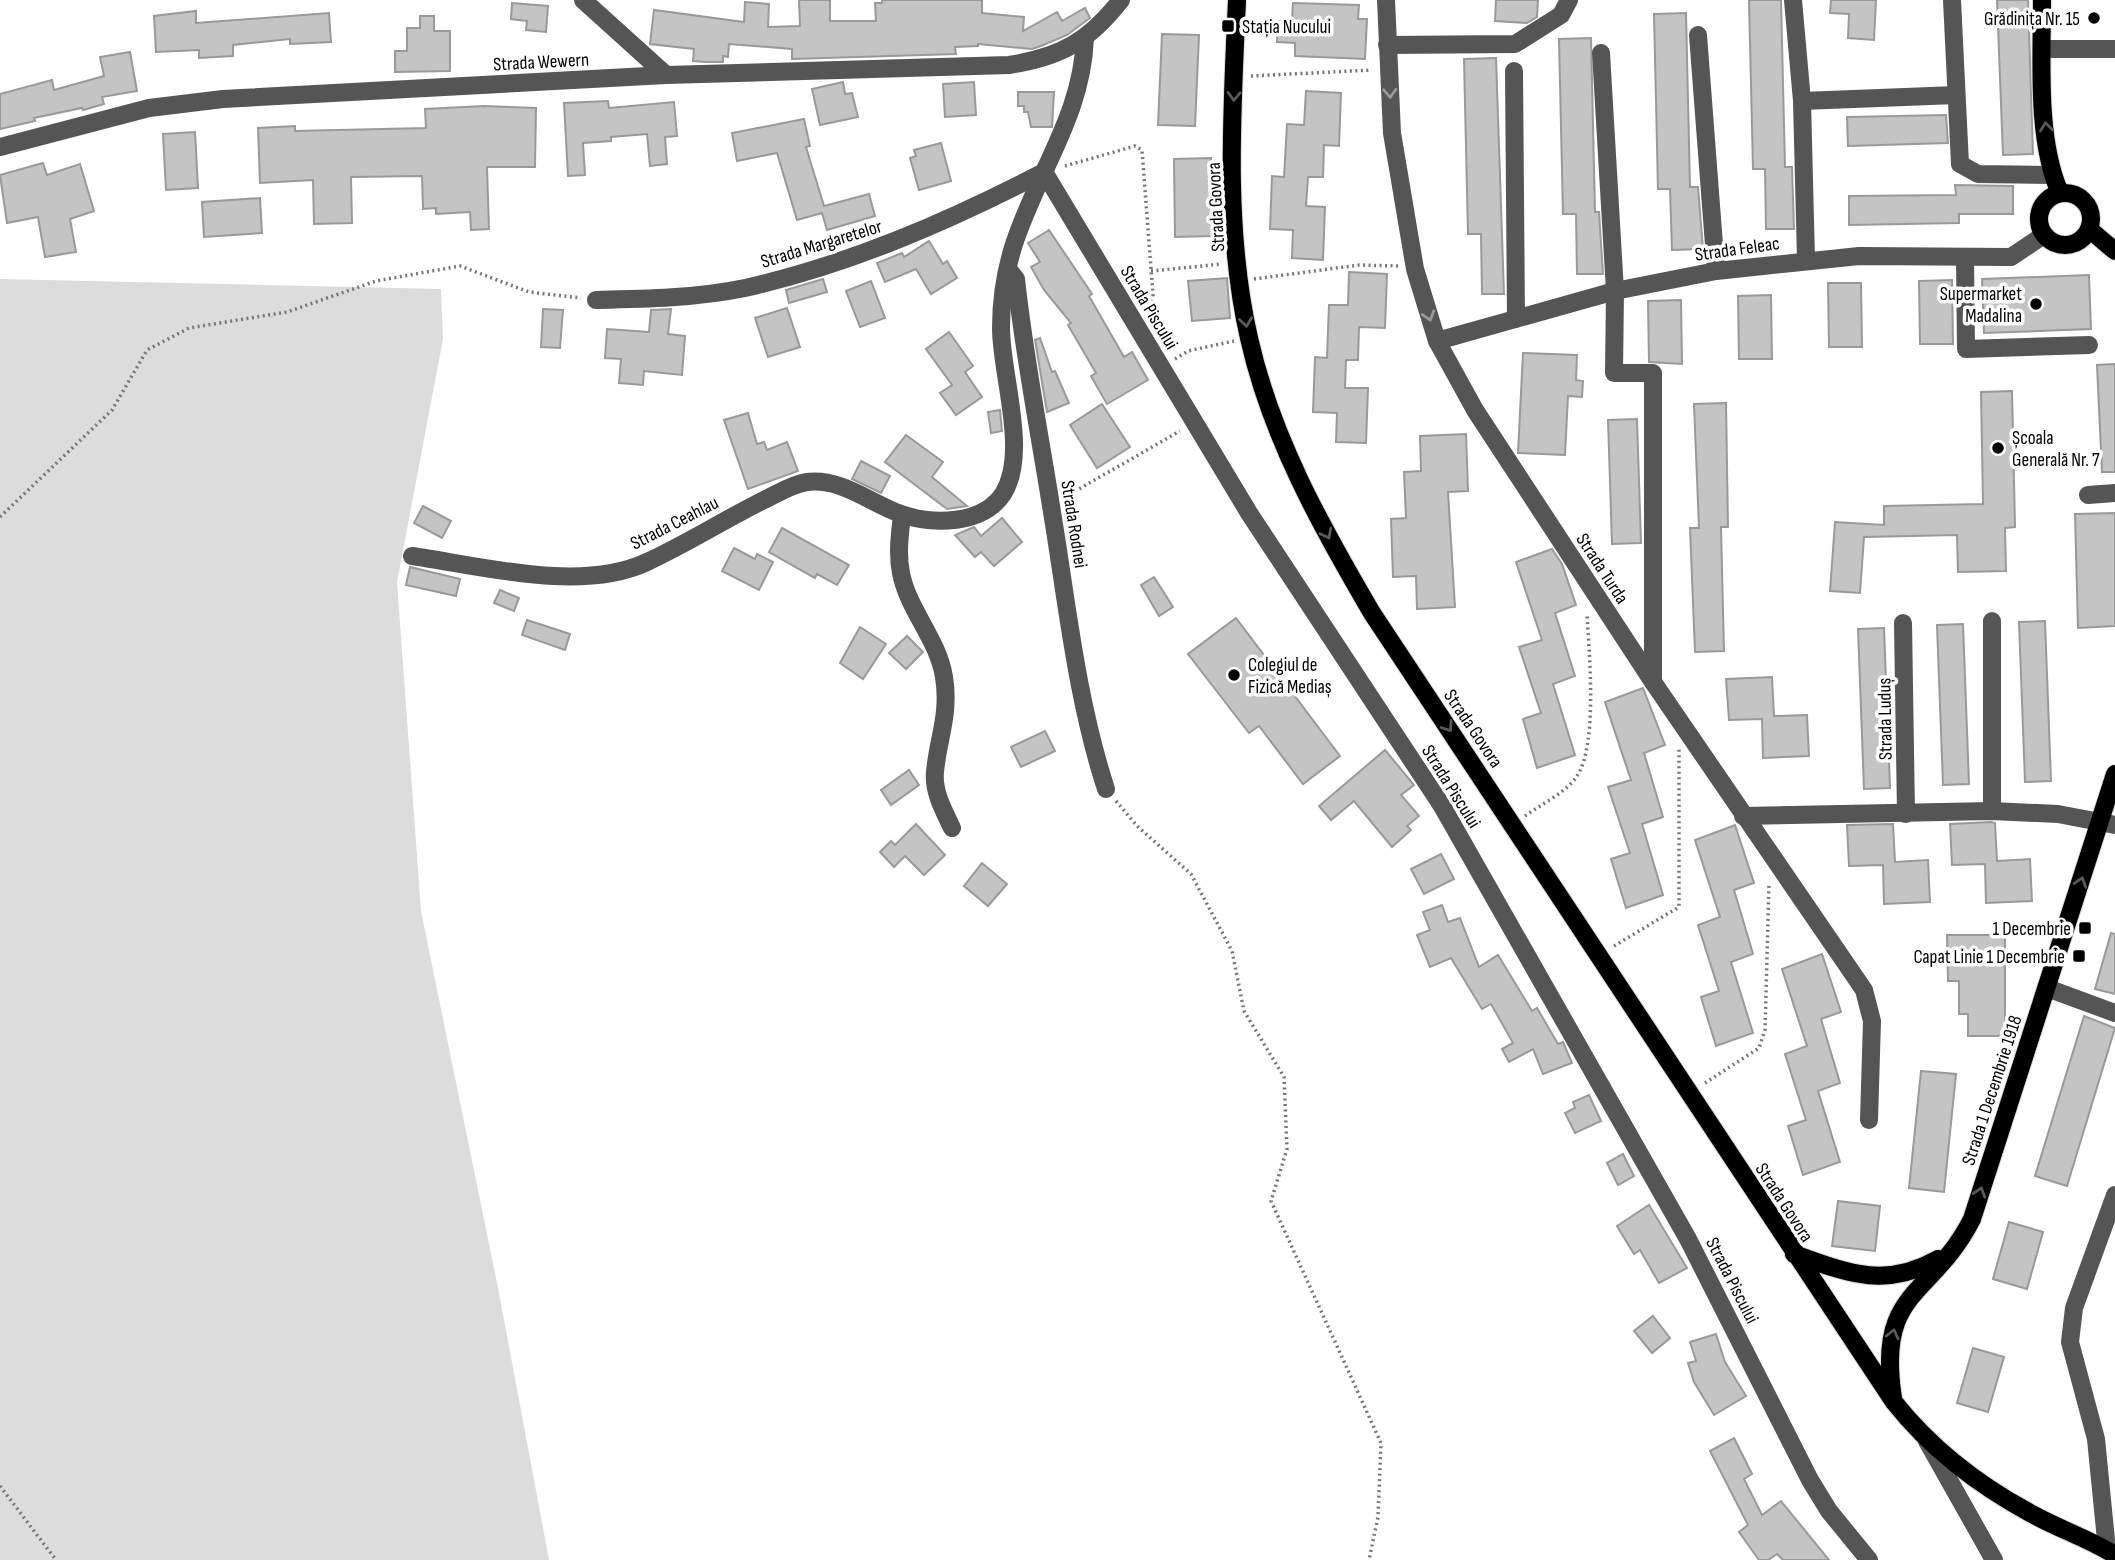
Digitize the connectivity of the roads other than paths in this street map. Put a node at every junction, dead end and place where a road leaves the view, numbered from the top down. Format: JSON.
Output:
{"nodes":[{"id":1,"x":583,"y":0,"type":"edge"},
{"id":2,"x":1121,"y":0,"type":"edge"},
{"id":3,"x":1237,"y":0,"type":"edge"},
{"id":4,"x":1386,"y":0,"type":"edge"},
{"id":5,"x":1569,"y":0,"type":"edge"},
{"id":6,"x":1793,"y":0,"type":"edge"},
{"id":7,"x":1952,"y":0,"type":"edge"},
{"id":8,"x":2042,"y":0,"type":"edge"},
{"id":9,"x":1698,"y":35,"type":"dead end"},
{"id":10,"x":1085,"y":38,"type":"junction"},
{"id":11,"x":1387,"y":45,"type":"junction"},
{"id":12,"x":2042,"y":49,"type":"junction"},
{"id":13,"x":2115,"y":49,"type":"edge"},
{"id":14,"x":1601,"y":53,"type":"dead end"},
{"id":15,"x":1514,"y":71,"type":"dead end"},
{"id":16,"x":666,"y":75,"type":"junction"},
{"id":17,"x":1956,"y":95,"type":"junction"},
{"id":18,"x":1802,"y":101,"type":"junction"},
{"id":19,"x":0,"y":147,"type":"edge"},
{"id":20,"x":1044,"y":172,"type":"junction"},
{"id":21,"x":2052,"y":175,"type":"junction"},
{"id":22,"x":2060,"y":193,"type":"junction"},
{"id":23,"x":2089,"y":229,"type":"junction"},
{"id":24,"x":2044,"y":235,"type":"junction"},
{"id":25,"x":2115,"y":251,"type":"edge"},
{"id":26,"x":1965,"y":257,"type":"junction"},
{"id":27,"x":1806,"y":259,"type":"junction"},
{"id":28,"x":1006,"y":267,"type":"junction"},
{"id":29,"x":1716,"y":271,"type":"junction"},
{"id":30,"x":1615,"y":290,"type":"junction"},
{"id":31,"x":596,"y":300,"type":"road end"},
{"id":32,"x":1516,"y":319,"type":"junction"},
{"id":33,"x":1437,"y":341,"type":"junction"},
{"id":34,"x":2089,"y":345,"type":"dead end"},
{"id":35,"x":2115,"y":493,"type":"edge"},
{"id":36,"x":2088,"y":495,"type":"dead end"},
{"id":37,"x":902,"y":514,"type":"junction"},
{"id":38,"x":412,"y":556,"type":"dead end"},
{"id":39,"x":1992,"y":621,"type":"dead end"},
{"id":40,"x":1903,"y":623,"type":"dead end"},
{"id":41,"x":1653,"y":682,"type":"junction"},
{"id":42,"x":2115,"y":774,"type":"edge"},
{"id":43,"x":1106,"y":789,"type":"road end"},
{"id":44,"x":1992,"y":811,"type":"junction"},
{"id":45,"x":1906,"y":814,"type":"junction"},
{"id":46,"x":1743,"y":816,"type":"junction"},
{"id":47,"x":2108,"y":823,"type":"edge"},
{"id":48,"x":952,"y":828,"type":"dead end"},
{"id":49,"x":2047,"y":988,"type":"junction"},
{"id":50,"x":2115,"y":1013,"type":"edge"},
{"id":51,"x":1869,"y":1120,"type":"dead end"},
{"id":52,"x":2115,"y":1195,"type":"edge"},
{"id":53,"x":1951,"y":1252,"type":"junction"},
{"id":54,"x":1794,"y":1254,"type":"junction"},
{"id":55,"x":1894,"y":1402,"type":"junction"},
{"id":56,"x":1927,"y":1440,"type":"junction"},
{"id":57,"x":2111,"y":1552,"type":"edge"},
{"id":58,"x":1869,"y":1560,"type":"edge"},
{"id":59,"x":1994,"y":1560,"type":"edge"}],
"edges":[{"from":1,"to":16,"type":"street"},
{"from":2,"to":10,"type":"street","name":"Strada Wewern"},
{"from":3,"to":54,"type":"main road","name":"Strada Govora","one_way":true},
{"from":4,"to":11,"type":"street","name":"Strada Turda"},
{"from":5,"to":11,"type":"street"},
{"from":6,"to":18,"type":"street"},
{"from":7,"to":17,"type":"street"},
{"from":8,"to":12,"type":"main road"},
{"from":9,"to":29,"type":"street"},
{"from":10,"to":16,"type":"street","name":"Strada Wewern"},
{"from":10,"to":20,"type":"street"},
{"from":11,"to":33,"type":"street","name":"Strada Turda","one_way":true},
{"from":12,"to":13,"type":"street"},
{"from":21,"to":12,"type":"main road","one_way":true},
{"from":14,"to":30,"type":"street"},
{"from":15,"to":32,"type":"street"},
{"from":16,"to":19,"type":"street","name":"Strada Wewern"},
{"from":17,"to":18,"type":"street"},
{"from":17,"to":21,"type":"street"},
{"from":18,"to":27,"type":"street"},
{"from":20,"to":28,"type":"street","name":"Strada Ceahlau"},
{"from":20,"to":31,"type":"street","name":"Strada Margaretelor"},
{"from":20,"to":58,"type":"street","name":"Strada Piscului"},
{"from":21,"to":22,"type":"main road"},
{"from":22,"to":23,"type":"main road"},
{"from":22,"to":24,"type":"main road"},
{"from":23,"to":24,"type":"main road"},
{"from":23,"to":25,"type":"main road"},
{"from":24,"to":26,"type":"street","name":"Strada Feleac"},
{"from":26,"to":27,"type":"street","name":"Strada Feleac"},
{"from":26,"to":34,"type":"street"},
{"from":27,"to":29,"type":"street","name":"Strada Feleac"},
{"from":28,"to":37,"type":"street","name":"Strada Ceahlau"},
{"from":28,"to":43,"type":"street","name":"Strada Rodnei"},
{"from":29,"to":30,"type":"street","name":"Strada Feleac"},
{"from":30,"to":32,"type":"street","name":"Strada Feleac"},
{"from":30,"to":41,"type":"street"},
{"from":32,"to":33,"type":"street","name":"Strada Feleac"},
{"from":33,"to":41,"type":"street","name":"Strada Turda"},
{"from":35,"to":36,"type":"street"},
{"from":37,"to":38,"type":"street","name":"Strada Ceahlau"},
{"from":37,"to":48,"type":"street"},
{"from":39,"to":44,"type":"street"},
{"from":40,"to":45,"type":"street","name":"Strada Luduș"},
{"from":41,"to":46,"type":"street","name":"Strada Turda"},
{"from":42,"to":47,"type":"main road","name":"Strada 1 Decembrie 1918"},
{"from":44,"to":45,"type":"street"},
{"from":44,"to":47,"type":"street"},
{"from":45,"to":46,"type":"street"},
{"from":46,"to":51,"type":"street","name":"Strada Turda"},
{"from":49,"to":47,"type":"main road","name":"Strada 1 Decembrie 1918","one_way":true},
{"from":49,"to":50,"type":"street"},
{"from":53,"to":49,"type":"main road","name":"Strada 1 Decembrie 1918","one_way":true},
{"from":52,"to":57,"type":"street"},
{"from":53,"to":54,"type":"main road"},
{"from":55,"to":53,"type":"main road","name":"Strada 1 Decembrie 1918","one_way":true},
{"from":54,"to":55,"type":"main road","name":"Strada Govora"},
{"from":55,"to":56,"type":"main road","name":"Strada Govora"},
{"from":56,"to":57,"type":"main road","name":"Strada Govora"},
{"from":56,"to":59,"type":"street"}]}
